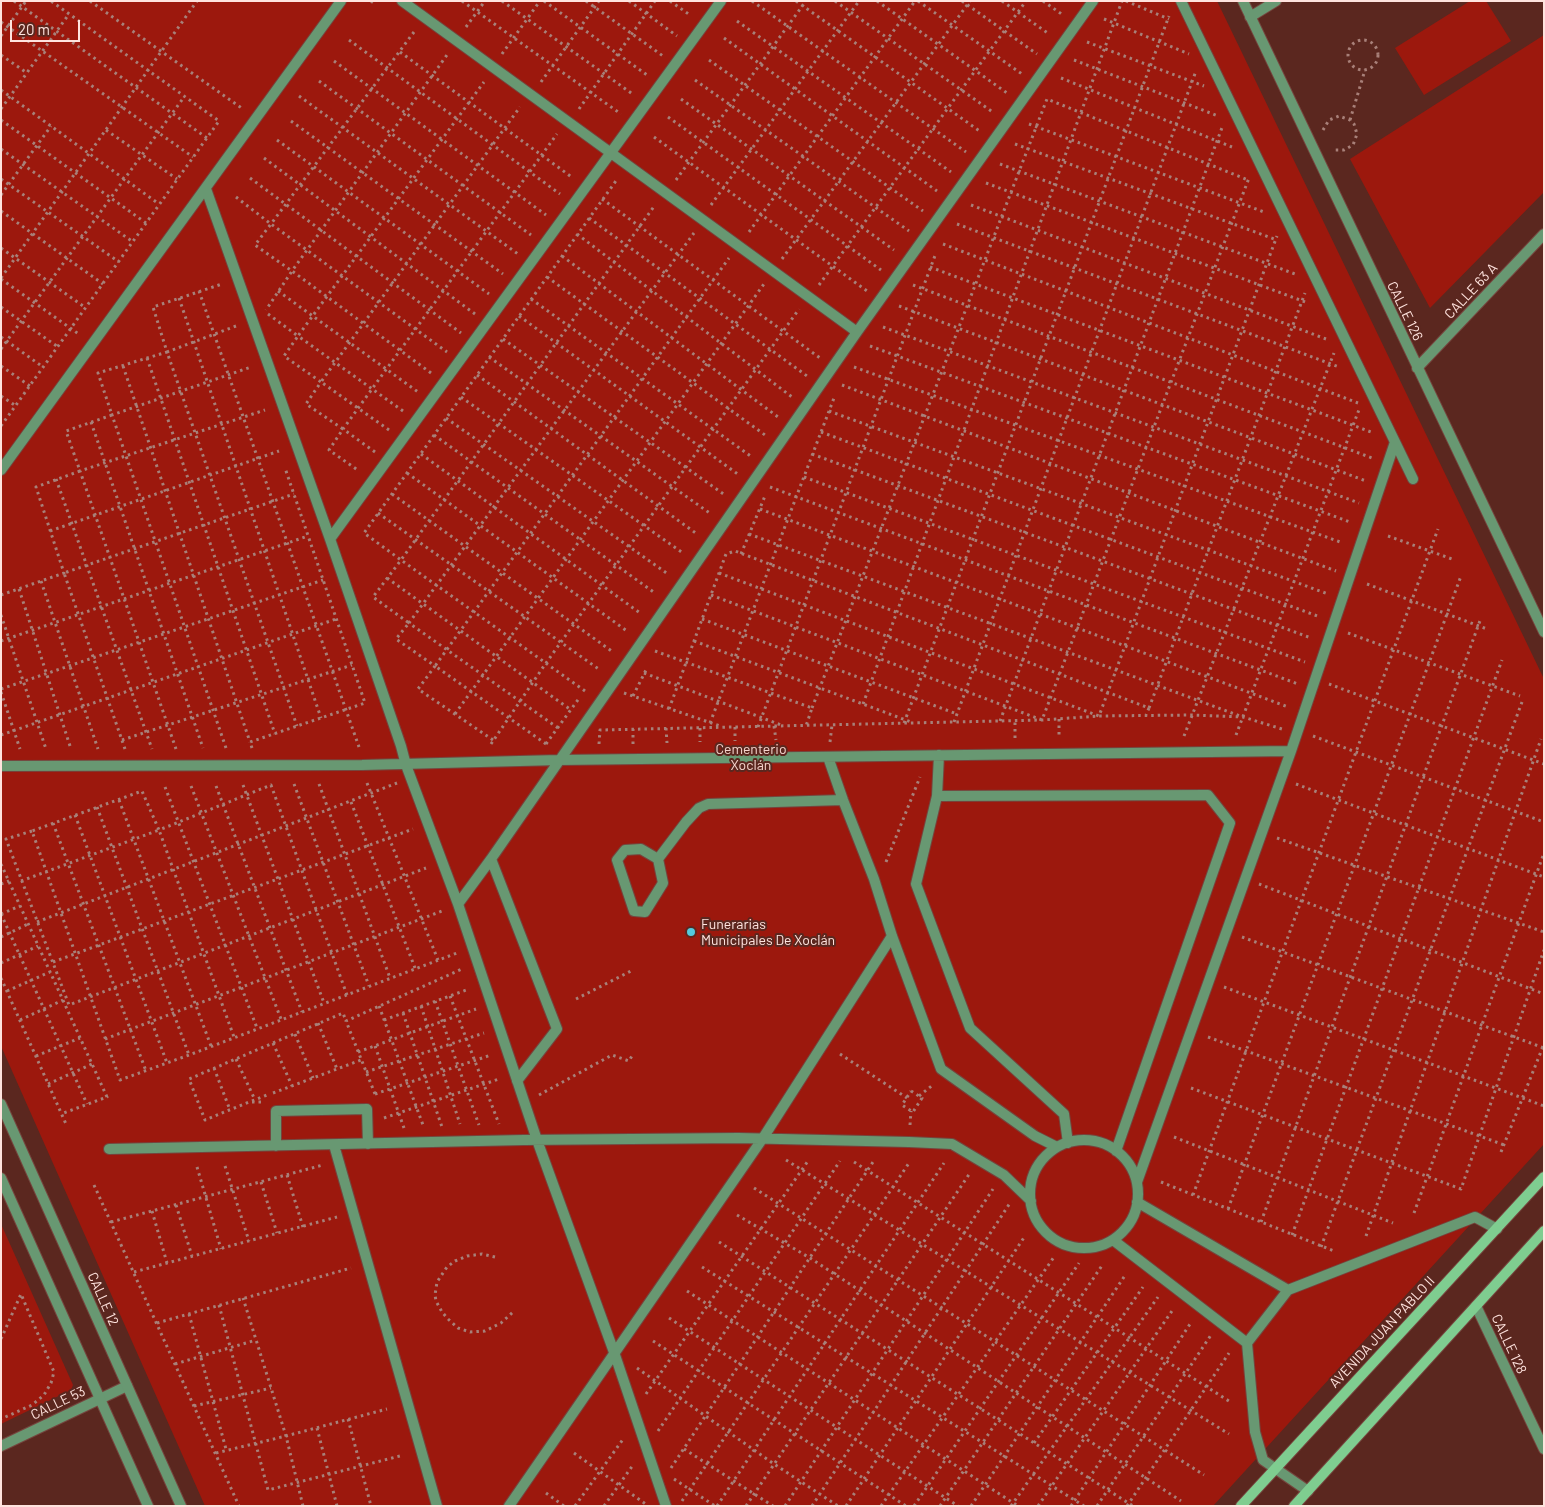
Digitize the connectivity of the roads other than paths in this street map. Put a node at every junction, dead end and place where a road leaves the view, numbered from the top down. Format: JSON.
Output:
{"nodes":[{"id":1,"x":341,"y":1,"type":"edge"},
{"id":2,"x":402,"y":1,"type":"edge"},
{"id":3,"x":721,"y":1,"type":"edge"},
{"id":4,"x":1093,"y":1,"type":"edge"},
{"id":5,"x":1181,"y":1,"type":"edge"},
{"id":6,"x":1242,"y":1,"type":"edge"},
{"id":7,"x":1276,"y":1,"type":"edge"},
{"id":8,"x":1250,"y":17,"type":"junction"},
{"id":9,"x":612,"y":153,"type":"junction"},
{"id":10,"x":206,"y":189,"type":"junction"},
{"id":11,"x":1544,"y":234,"type":"edge"},
{"id":12,"x":857,"y":332,"type":"junction"},
{"id":13,"x":1417,"y":368,"type":"junction"},
{"id":14,"x":1395,"y":442,"type":"junction"},
{"id":15,"x":1,"y":470,"type":"edge"},
{"id":16,"x":1413,"y":479,"type":"dead end"},
{"id":17,"x":330,"y":539,"type":"junction"},
{"id":18,"x":1544,"y":632,"type":"edge"},
{"id":19,"x":1291,"y":751,"type":"junction"},
{"id":20,"x":939,"y":755,"type":"junction"},
{"id":21,"x":828,"y":757,"type":"junction"},
{"id":22,"x":559,"y":760,"type":"junction"},
{"id":23,"x":406,"y":765,"type":"junction"},
{"id":24,"x":1,"y":766,"type":"edge"},
{"id":25,"x":937,"y":796,"type":"junction"},
{"id":26,"x":842,"y":800,"type":"junction"},
{"id":27,"x":491,"y":859,"type":"junction"},
{"id":28,"x":658,"y":859,"type":"junction"},
{"id":29,"x":458,"y":904,"type":"junction"},
{"id":30,"x":892,"y":936,"type":"junction"},
{"id":31,"x":517,"y":1081,"type":"junction"},
{"id":32,"x":1,"y":1104,"type":"edge"},
{"id":33,"x":763,"y":1138,"type":"junction"},
{"id":34,"x":537,"y":1140,"type":"junction"},
{"id":35,"x":1068,"y":1142,"type":"junction"},
{"id":36,"x":368,"y":1144,"type":"junction"},
{"id":37,"x":334,"y":1145,"type":"junction"},
{"id":38,"x":276,"y":1146,"type":"junction"},
{"id":39,"x":1057,"y":1147,"type":"junction"},
{"id":40,"x":109,"y":1150,"type":"dead end"},
{"id":41,"x":1116,"y":1151,"type":"junction"},
{"id":42,"x":1544,"y":1177,"type":"edge"},
{"id":43,"x":1,"y":1178,"type":"edge"},
{"id":44,"x":1137,"y":1182,"type":"junction"},
{"id":45,"x":1031,"y":1201,"type":"junction"},
{"id":46,"x":1137,"y":1202,"type":"junction"},
{"id":47,"x":1497,"y":1229,"type":"junction"},
{"id":48,"x":1544,"y":1231,"type":"edge"},
{"id":49,"x":1112,"y":1240,"type":"junction"},
{"id":50,"x":1288,"y":1290,"type":"junction"},
{"id":51,"x":1476,"y":1306,"type":"junction"},
{"id":52,"x":1247,"y":1344,"type":"junction"},
{"id":53,"x":615,"y":1355,"type":"junction"},
{"id":54,"x":127,"y":1386,"type":"junction"},
{"id":55,"x":100,"y":1398,"type":"junction"},
{"id":56,"x":1,"y":1446,"type":"edge"},
{"id":57,"x":1544,"y":1450,"type":"edge"},
{"id":58,"x":1274,"y":1469,"type":"junction"},
{"id":59,"x":1308,"y":1490,"type":"junction"},
{"id":60,"x":148,"y":1506,"type":"edge"},
{"id":61,"x":181,"y":1506,"type":"edge"},
{"id":62,"x":437,"y":1506,"type":"edge"},
{"id":63,"x":509,"y":1506,"type":"edge"},
{"id":64,"x":666,"y":1506,"type":"edge"},
{"id":65,"x":1241,"y":1506,"type":"edge"},
{"id":66,"x":1294,"y":1506,"type":"edge"}],
"edges":[{"from":1,"to":10,"type":"street"},
{"from":2,"to":9,"type":"street"},
{"from":3,"to":9,"type":"street"},
{"from":4,"to":12,"type":"street"},
{"from":5,"to":14,"type":"street"},
{"from":6,"to":8,"type":"street","name":"CALLE 126"},
{"from":7,"to":8,"type":"street"},
{"from":8,"to":13,"type":"street","name":"CALLE 126"},
{"from":9,"to":12,"type":"street"},
{"from":9,"to":17,"type":"street"},
{"from":10,"to":15,"type":"street"},
{"from":10,"to":17,"type":"street"},
{"from":11,"to":13,"type":"street","name":"CALLE 63 A"},
{"from":12,"to":22,"type":"street"},
{"from":13,"to":18,"type":"street","name":"CALLE 126"},
{"from":14,"to":16,"type":"street"},
{"from":14,"to":19,"type":"street"},
{"from":17,"to":23,"type":"street"},
{"from":19,"to":20,"type":"street"},
{"from":19,"to":44,"type":"street"},
{"from":20,"to":21,"type":"street"},
{"from":20,"to":25,"type":"street"},
{"from":21,"to":22,"type":"street"},
{"from":21,"to":26,"type":"street"},
{"from":22,"to":23,"type":"street"},
{"from":22,"to":27,"type":"street"},
{"from":23,"to":24,"type":"street"},
{"from":23,"to":29,"type":"street"},
{"from":25,"to":35,"type":"street"},
{"from":25,"to":41,"type":"street"},
{"from":26,"to":28,"type":"street"},
{"from":26,"to":30,"type":"street"},
{"from":27,"to":29,"type":"street"},
{"from":27,"to":31,"type":"street"},
{"from":28,"to":28,"type":"street"},
{"from":29,"to":31,"type":"street"},
{"from":30,"to":33,"type":"street"},
{"from":30,"to":39,"type":"street"},
{"from":31,"to":34,"type":"street"},
{"from":32,"to":54,"type":"street","name":"CALLE 12"},
{"from":33,"to":34,"type":"street"},
{"from":33,"to":45,"type":"street"},
{"from":33,"to":53,"type":"street"},
{"from":34,"to":36,"type":"street"},
{"from":34,"to":53,"type":"street"},
{"from":35,"to":39,"type":"street"},
{"from":35,"to":41,"type":"street"},
{"from":36,"to":37,"type":"street"},
{"from":36,"to":38,"type":"street"},
{"from":37,"to":38,"type":"street"},
{"from":37,"to":62,"type":"street"},
{"from":38,"to":40,"type":"street"},
{"from":39,"to":45,"type":"street"},
{"from":41,"to":44,"type":"street"},
{"from":42,"to":47,"type":"main road","name":"AVENIDA JUAN PABLO II"},
{"from":43,"to":55,"type":"street"},
{"from":44,"to":46,"type":"street"},
{"from":45,"to":49,"type":"street"},
{"from":46,"to":49,"type":"street"},
{"from":46,"to":50,"type":"street"},
{"from":47,"to":50,"type":"street"},
{"from":47,"to":58,"type":"main road","name":"AVENIDA JUAN PABLO II"},
{"from":48,"to":51,"type":"main road"},
{"from":49,"to":52,"type":"street"},
{"from":50,"to":52,"type":"street"},
{"from":51,"to":57,"type":"street","name":"CALLE 128"},
{"from":51,"to":59,"type":"main road"},
{"from":52,"to":58,"type":"street"},
{"from":53,"to":63,"type":"street"},
{"from":53,"to":64,"type":"street"},
{"from":54,"to":55,"type":"street","name":"CALLE 53"},
{"from":54,"to":61,"type":"street","name":"CALLE 12"},
{"from":55,"to":56,"type":"street","name":"CALLE 53"},
{"from":55,"to":60,"type":"street"},
{"from":58,"to":59,"type":"street"},
{"from":58,"to":65,"type":"main road","name":"AVENIDA JUAN PABLO II"},
{"from":59,"to":66,"type":"main road"}]}
